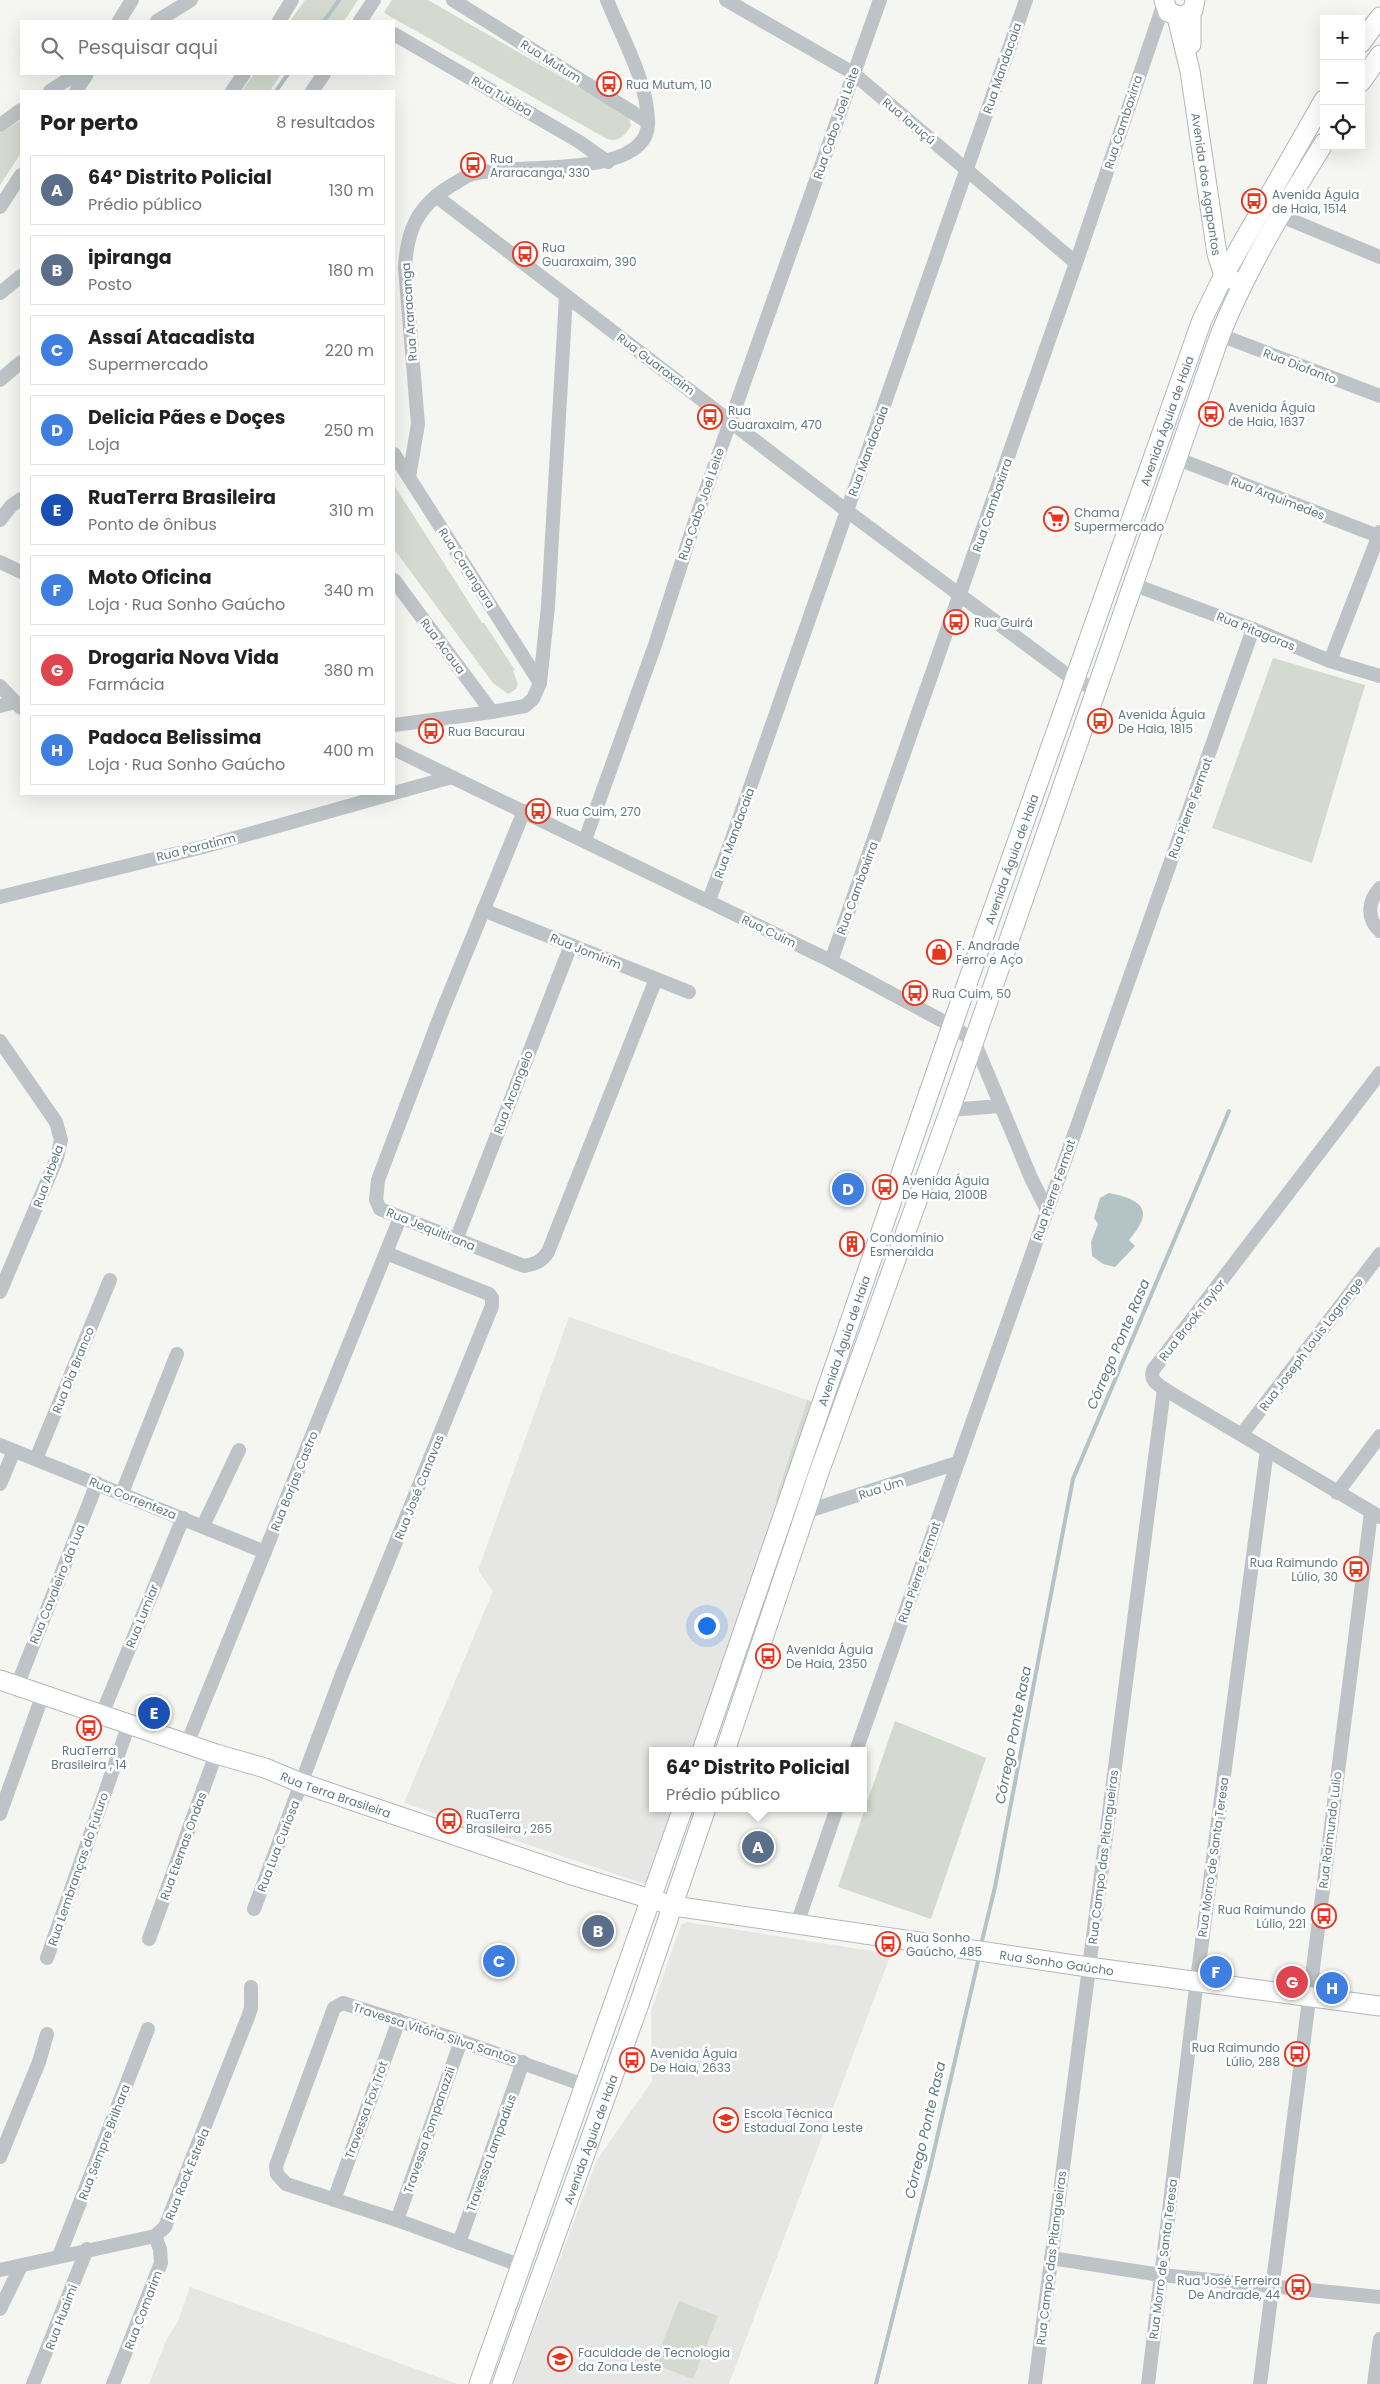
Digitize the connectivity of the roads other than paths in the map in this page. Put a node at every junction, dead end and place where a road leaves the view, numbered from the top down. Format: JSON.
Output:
{"nodes":[{"id":1,"x":132,"y":0,"type":"edge"},
{"id":2,"x":191,"y":0,"type":"edge"},
{"id":3,"x":292,"y":0,"type":"edge"},
{"id":4,"x":374,"y":0,"type":"edge"},
{"id":5,"x":453,"y":0,"type":"edge"},
{"id":6,"x":607,"y":0,"type":"edge"},
{"id":7,"x":726,"y":0,"type":"edge"},
{"id":8,"x":880,"y":0,"type":"edge"},
{"id":9,"x":1026,"y":0,"type":"edge"},
{"id":10,"x":1182,"y":7,"type":"edge"},
{"id":11,"x":1380,"y":17,"type":"edge"},
{"id":12,"x":120,"y":20,"type":"edge"},
{"id":13,"x":159,"y":20,"type":"edge"},
{"id":14,"x":280,"y":20,"type":"edge"},
{"id":15,"x":365,"y":20,"type":"edge"},
{"id":16,"x":395,"y":35,"type":"edge"},
{"id":17,"x":1365,"y":38,"type":"edge"},
{"id":18,"x":1380,"y":55,"type":"edge"},
{"id":19,"x":853,"y":73,"type":"junction"},
{"id":20,"x":74,"y":75,"type":"edge"},
{"id":21,"x":86,"y":75,"type":"edge"},
{"id":22,"x":243,"y":75,"type":"edge"},
{"id":23,"x":323,"y":75,"type":"edge"},
{"id":24,"x":1365,"y":76,"type":"edge"},
{"id":25,"x":52,"y":90,"type":"edge"},
{"id":26,"x":77,"y":90,"type":"edge"},
{"id":27,"x":233,"y":90,"type":"edge"},
{"id":28,"x":313,"y":90,"type":"edge"},
{"id":29,"x":1321,"y":105,"type":"edge"},
{"id":30,"x":20,"y":111,"type":"edge"},
{"id":31,"x":648,"y":122,"type":"junction"},
{"id":32,"x":0,"y":125,"type":"edge"},
{"id":33,"x":1320,"y":150,"type":"edge"},
{"id":34,"x":608,"y":162,"type":"junction"},
{"id":35,"x":967,"y":170,"type":"junction"},
{"id":36,"x":20,"y":177,"type":"edge"},
{"id":37,"x":436,"y":196,"type":"junction"},
{"id":38,"x":0,"y":207,"type":"edge"},
{"id":39,"x":1280,"y":216,"type":"junction"},
{"id":40,"x":1380,"y":256,"type":"edge"},
{"id":41,"x":1076,"y":263,"type":"junction"},
{"id":42,"x":1224,"y":275,"type":"junction"},
{"id":43,"x":20,"y":277,"type":"edge"},
{"id":44,"x":1243,"y":285,"type":"junction"},
{"id":45,"x":0,"y":293,"type":"edge"},
{"id":46,"x":566,"y":296,"type":"junction"},
{"id":47,"x":1220,"y":335,"type":"junction"},
{"id":48,"x":20,"y":363,"type":"edge"},
{"id":49,"x":0,"y":380,"type":"edge"},
{"id":50,"x":1380,"y":396,"type":"edge"},
{"id":51,"x":731,"y":420,"type":"junction"},
{"id":52,"x":395,"y":456,"type":"edge"},
{"id":53,"x":1178,"y":459,"type":"junction"},
{"id":54,"x":408,"y":477,"type":"junction"},
{"id":55,"x":20,"y":500,"type":"edge"},
{"id":56,"x":847,"y":511,"type":"junction"},
{"id":57,"x":0,"y":520,"type":"edge"},
{"id":58,"x":1379,"y":534,"type":"edge"},
{"id":59,"x":0,"y":562,"type":"edge"},
{"id":60,"x":20,"y":572,"type":"edge"},
{"id":61,"x":395,"y":581,"type":"edge"},
{"id":62,"x":1132,"y":584,"type":"junction"},
{"id":63,"x":960,"y":595,"type":"junction"},
{"id":64,"x":1253,"y":629,"type":"junction"},
{"id":65,"x":1330,"y":661,"type":"junction"},
{"id":66,"x":1380,"y":676,"type":"edge"},
{"id":67,"x":1074,"y":680,"type":"junction"},
{"id":68,"x":540,"y":684,"type":"junction"},
{"id":69,"x":0,"y":686,"type":"edge"},
{"id":70,"x":1096,"y":688,"type":"junction"},
{"id":71,"x":18,"y":705,"type":"edge"},
{"id":72,"x":0,"y":706,"type":"edge"},
{"id":73,"x":492,"y":712,"type":"junction"},
{"id":74,"x":395,"y":725,"type":"edge"},
{"id":75,"x":395,"y":749,"type":"edge"},
{"id":76,"x":452,"y":777,"type":"junction"},
{"id":77,"x":395,"y":792,"type":"edge"},
{"id":78,"x":386,"y":795,"type":"edge"},
{"id":79,"x":524,"y":811,"type":"junction"},
{"id":80,"x":585,"y":840,"type":"junction"},
{"id":81,"x":1380,"y":888,"type":"edge"},
{"id":82,"x":0,"y":897,"type":"edge"},
{"id":83,"x":709,"y":900,"type":"junction"},
{"id":84,"x":483,"y":910,"type":"junction"},
{"id":85,"x":1380,"y":931,"type":"edge"},
{"id":86,"x":571,"y":945,"type":"junction"},
{"id":87,"x":831,"y":961,"type":"junction"},
{"id":88,"x":656,"y":979,"type":"junction"},
{"id":89,"x":689,"y":992,"type":"dead end"},
{"id":90,"x":952,"y":1026,"type":"junction"},
{"id":91,"x":0,"y":1041,"type":"edge"},
{"id":92,"x":974,"y":1041,"type":"junction"},
{"id":93,"x":1380,"y":1074,"type":"edge"},
{"id":94,"x":1000,"y":1106,"type":"junction"},
{"id":95,"x":950,"y":1110,"type":"junction"},
{"id":96,"x":1047,"y":1210,"type":"junction"},
{"id":97,"x":400,"y":1218,"type":"junction"},
{"id":98,"x":456,"y":1240,"type":"junction"},
{"id":99,"x":386,"y":1253,"type":"junction"},
{"id":100,"x":1380,"y":1254,"type":"edge"},
{"id":101,"x":110,"y":1280,"type":"dead end"},
{"id":102,"x":1,"y":1286,"type":"edge"},
{"id":103,"x":177,"y":1354,"type":"dead end"},
{"id":104,"x":1164,"y":1389,"type":"junction"},
{"id":105,"x":1242,"y":1434,"type":"junction"},
{"id":106,"x":1380,"y":1436,"type":"edge"},
{"id":107,"x":0,"y":1445,"type":"edge"},
{"id":108,"x":805,"y":1448,"type":"junction"},
{"id":109,"x":239,"y":1450,"type":"dead end"},
{"id":110,"x":1268,"y":1450,"type":"junction"},
{"id":111,"x":14,"y":1451,"type":"junction"},
{"id":112,"x":36,"y":1459,"type":"junction"},
{"id":113,"x":957,"y":1464,"type":"junction"},
{"id":114,"x":821,"y":1467,"type":"junction"},
{"id":115,"x":97,"y":1483,"type":"junction"},
{"id":116,"x":0,"y":1484,"type":"edge"},
{"id":117,"x":122,"y":1493,"type":"junction"},
{"id":118,"x":1337,"y":1493,"type":"junction"},
{"id":119,"x":805,"y":1512,"type":"junction"},
{"id":120,"x":1375,"y":1515,"type":"edge"},
{"id":121,"x":182,"y":1518,"type":"junction"},
{"id":122,"x":204,"y":1526,"type":"junction"},
{"id":123,"x":265,"y":1552,"type":"junction"},
{"id":124,"x":9,"y":1683,"type":"edge"},
{"id":125,"x":43,"y":1694,"type":"junction"},
{"id":126,"x":102,"y":1714,"type":"junction"},
{"id":127,"x":129,"y":1724,"type":"junction"},
{"id":128,"x":188,"y":1744,"type":"junction"},
{"id":129,"x":703,"y":1747,"type":"edge"},
{"id":130,"x":726,"y":1747,"type":"edge"},
{"id":131,"x":857,"y":1747,"type":"edge"},
{"id":132,"x":216,"y":1754,"type":"junction"},
{"id":133,"x":301,"y":1783,"type":"junction"},
{"id":134,"x":682,"y":1812,"type":"edge"},
{"id":135,"x":705,"y":1812,"type":"edge"},
{"id":136,"x":836,"y":1812,"type":"edge"},
{"id":137,"x":0,"y":1814,"type":"edge"},
{"id":138,"x":651,"y":1900,"type":"junction"},
{"id":139,"x":674,"y":1906,"type":"junction"},
{"id":140,"x":254,"y":1909,"type":"dead end"},
{"id":141,"x":797,"y":1924,"type":"junction"},
{"id":142,"x":149,"y":1939,"type":"dead end"},
{"id":143,"x":47,"y":1958,"type":"dead end"},
{"id":144,"x":1088,"y":1967,"type":"junction"},
{"id":145,"x":1197,"y":1980,"type":"junction"},
{"id":146,"x":251,"y":1987,"type":"dead end"},
{"id":147,"x":1309,"y":1997,"type":"junction"},
{"id":148,"x":1380,"y":2006,"type":"edge"},
{"id":149,"x":399,"y":2020,"type":"junction"},
{"id":150,"x":148,"y":2029,"type":"dead end"},
{"id":151,"x":47,"y":2034,"type":"dead end"},
{"id":152,"x":461,"y":2041,"type":"junction"},
{"id":153,"x":523,"y":2062,"type":"junction"},
{"id":154,"x":584,"y":2085,"type":"junction"},
{"id":155,"x":0,"y":2157,"type":"edge"},
{"id":156,"x":334,"y":2200,"type":"junction"},
{"id":157,"x":397,"y":2220,"type":"junction"},
{"id":158,"x":155,"y":2236,"type":"junction"},
{"id":159,"x":459,"y":2243,"type":"junction"},
{"id":160,"x":87,"y":2250,"type":"junction"},
{"id":161,"x":59,"y":2256,"type":"junction"},
{"id":162,"x":1052,"y":2258,"type":"junction"},
{"id":163,"x":21,"y":2266,"type":"junction"},
{"id":164,"x":522,"y":2266,"type":"junction"},
{"id":165,"x":0,"y":2270,"type":"edge"},
{"id":166,"x":1162,"y":2275,"type":"junction"},
{"id":167,"x":1272,"y":2288,"type":"junction"},
{"id":168,"x":1380,"y":2298,"type":"edge"},
{"id":169,"x":0,"y":2309,"type":"edge"},
{"id":170,"x":1380,"y":2339,"type":"edge"},
{"id":171,"x":33,"y":2384,"type":"edge"},
{"id":172,"x":114,"y":2384,"type":"edge"},
{"id":173,"x":479,"y":2384,"type":"edge"},
{"id":174,"x":502,"y":2384,"type":"edge"},
{"id":175,"x":1035,"y":2384,"type":"edge"},
{"id":176,"x":1148,"y":2384,"type":"edge"},
{"id":177,"x":1260,"y":2384,"type":"edge"},
{"id":178,"x":1374,"y":2384,"type":"edge"}],
"edges":[{"from":1,"to":12,"type":"street"},
{"from":2,"to":13,"type":"street"},
{"from":3,"to":14,"type":"street"},
{"from":4,"to":15,"type":"street"},
{"from":5,"to":31,"type":"street","name":"Rua Mutum"},
{"from":6,"to":31,"type":"street"},
{"from":7,"to":19,"type":"street","name":"Rua Iaruçú"},
{"from":8,"to":19,"type":"street","name":"Rua Cabo Joel Leite"},
{"from":9,"to":35,"type":"street","name":"Rua Mandacaia"},
{"from":10,"to":41,"type":"street","name":"Rua Cambaxirra"},
{"from":10,"to":42,"type":"main road","name":"Avenida dos Agapantos"},
{"from":11,"to":17,"type":"main road"},
{"from":16,"to":34,"type":"street","name":"Rua Tubiba"},
{"from":18,"to":24,"type":"main road"},
{"from":19,"to":35,"type":"street","name":"Rua Iaruçú"},
{"from":19,"to":51,"type":"street","name":"Rua Cabo Joel Leite"},
{"from":20,"to":25,"type":"street"},
{"from":21,"to":26,"type":"street"},
{"from":22,"to":27,"type":"street"},
{"from":23,"to":28,"type":"street"},
{"from":29,"to":42,"type":"main road","name":"Avenida Águia de Haia"},
{"from":30,"to":32,"type":"street"},
{"from":31,"to":34,"type":"street","name":"Rua Araracanga"},
{"from":33,"to":39,"type":"main road","name":"Avenida Águia de Haia"},
{"from":34,"to":37,"type":"street","name":"Rua Araracanga"},
{"from":35,"to":41,"type":"street","name":"Rua Iaruçú"},
{"from":35,"to":56,"type":"street","name":"Rua Mandacaia"},
{"from":36,"to":38,"type":"street"},
{"from":37,"to":46,"type":"street","name":"Rua Guaraxaim"},
{"from":37,"to":54,"type":"street","name":"Rua Araracanga"},
{"from":39,"to":40,"type":"street"},
{"from":39,"to":44,"type":"main road","name":"Avenida Águia de Haia"},
{"from":41,"to":63,"type":"street","name":"Rua Cambaxirra"},
{"from":42,"to":44,"type":"main road"},
{"from":42,"to":67,"type":"main road","name":"Avenida Águia de Haia"},
{"from":43,"to":45,"type":"street"},
{"from":44,"to":47,"type":"main road","name":"Avenida Águia de Haia"},
{"from":46,"to":51,"type":"street","name":"Rua Guaraxaim"},
{"from":46,"to":68,"type":"street"},
{"from":47,"to":50,"type":"street","name":"Rua Diofanto"},
{"from":47,"to":53,"type":"main road","name":"Avenida Águia de Haia"},
{"from":48,"to":49,"type":"street"},
{"from":51,"to":56,"type":"street","name":"Rua Guaraxaim"},
{"from":51,"to":80,"type":"street","name":"Rua Cabo Joel Leite"},
{"from":52,"to":54,"type":"street","name":"Rua Carangara"},
{"from":53,"to":58,"type":"street","name":"Rua Arquimedes"},
{"from":53,"to":62,"type":"main road","name":"Avenida Águia de Haia"},
{"from":54,"to":68,"type":"street","name":"Rua Carangara"},
{"from":55,"to":57,"type":"street"},
{"from":56,"to":63,"type":"street","name":"Rua Guaraxaim"},
{"from":56,"to":83,"type":"street","name":"Rua Mandacaia"},
{"from":58,"to":65,"type":"street"},
{"from":59,"to":60,"type":"street"},
{"from":61,"to":73,"type":"street","name":"Rua Acaua"},
{"from":62,"to":64,"type":"street","name":"Rua Pitagoras"},
{"from":62,"to":70,"type":"main road","name":"Avenida Águia de Haia"},
{"from":63,"to":67,"type":"street","name":"Rua Guaraxaim"},
{"from":63,"to":87,"type":"street","name":"Rua Cambaxirra"},
{"from":64,"to":65,"type":"street","name":"Rua Pitagoras"},
{"from":64,"to":96,"type":"street","name":"Rua Pierre Fermat"},
{"from":65,"to":66,"type":"street","name":"Rua Pitagoras"},
{"from":67,"to":70,"type":"street","name":"Rua Guaraxaim"},
{"from":67,"to":90,"type":"main road","name":"Avenida Águia de Haia"},
{"from":68,"to":73,"type":"street"},
{"from":69,"to":71,"type":"street"},
{"from":70,"to":92,"type":"main road","name":"Avenida Águia de Haia"},
{"from":71,"to":72,"type":"street"},
{"from":73,"to":74,"type":"street"},
{"from":75,"to":76,"type":"street","name":"Rua Cuim"},
{"from":76,"to":77,"type":"street","name":"Rua Paratinm"},
{"from":76,"to":79,"type":"street","name":"Rua Cuim"},
{"from":78,"to":82,"type":"street","name":"Rua Paratinm"},
{"from":79,"to":80,"type":"street","name":"Rua Cuim"},
{"from":79,"to":84,"type":"street","name":"Rua Jequitirana"},
{"from":80,"to":83,"type":"street","name":"Rua Cuim"},
{"from":81,"to":85,"type":"street"},
{"from":83,"to":87,"type":"street","name":"Rua Cuim"},
{"from":84,"to":86,"type":"street","name":"Rua Jomirim"},
{"from":84,"to":97,"type":"street","name":"Rua Jequitirana"},
{"from":86,"to":88,"type":"street","name":"Rua Jomirim"},
{"from":86,"to":98,"type":"street","name":"Rua Arcangelo"},
{"from":87,"to":90,"type":"street","name":"Rua Cuim"},
{"from":88,"to":89,"type":"street","name":"Rua Jomirim"},
{"from":88,"to":98,"type":"street","name":"Rua Jequitirana"},
{"from":90,"to":92,"type":"street","name":"Rua Cuim"},
{"from":90,"to":108,"type":"main road","name":"Avenida Águia de Haia"},
{"from":91,"to":102,"type":"street","name":"Rua Arbela"},
{"from":92,"to":94,"type":"street"},
{"from":92,"to":95,"type":"main road","name":"Avenida Águia de Haia"},
{"from":93,"to":104,"type":"street","name":"Rua Brook Taylor"},
{"from":94,"to":95,"type":"street"},
{"from":94,"to":96,"type":"street"},
{"from":95,"to":114,"type":"main road","name":"Avenida Águia de Haia"},
{"from":96,"to":113,"type":"street","name":"Rua Pierre Fermat"},
{"from":97,"to":98,"type":"street","name":"Rua Jequitirana"},
{"from":97,"to":99,"type":"street","name":"Rua Borjas Castro"},
{"from":99,"to":123,"type":"street","name":"Rua Borjas Castro"},
{"from":99,"to":133,"type":"street","name":"Rua José Canavas"},
{"from":100,"to":105,"type":"street","name":"Rua Joseph Louis Lagrange"},
{"from":101,"to":112,"type":"street","name":"Rua Dia Branco"},
{"from":103,"to":117,"type":"street"},
{"from":104,"to":105,"type":"street"},
{"from":104,"to":144,"type":"street","name":"Rua Campo das Pitangueiras"},
{"from":105,"to":110,"type":"street"},
{"from":106,"to":118,"type":"street"},
{"from":107,"to":111,"type":"street","name":"Rua Correnteza"},
{"from":108,"to":114,"type":"main road"},
{"from":108,"to":129,"type":"main road","name":"Avenida Águia de Haia"},
{"from":109,"to":122,"type":"street"},
{"from":110,"to":118,"type":"street"},
{"from":110,"to":145,"type":"street","name":"Rua Morro de Santa Teresa"},
{"from":111,"to":112,"type":"street","name":"Rua Correnteza"},
{"from":111,"to":116,"type":"street"},
{"from":112,"to":115,"type":"street","name":"Rua Correnteza"},
{"from":113,"to":119,"type":"street","name":"Rua Um"},
{"from":113,"to":131,"type":"street","name":"Rua Pierre Fermat"},
{"from":114,"to":119,"type":"main road","name":"Avenida Águia de Haia"},
{"from":115,"to":117,"type":"street","name":"Rua Correnteza"},
{"from":115,"to":124,"type":"street","name":"Rua Cavaleiro da Lua"},
{"from":117,"to":121,"type":"street","name":"Rua Correnteza"},
{"from":118,"to":120,"type":"street"},
{"from":119,"to":130,"type":"main road","name":"Avenida Águia de Haia"},
{"from":120,"to":147,"type":"street","name":"Rua Raimundo Lulio"},
{"from":121,"to":122,"type":"street","name":"Rua Correnteza"},
{"from":121,"to":126,"type":"street","name":"Rua Lumiar"},
{"from":122,"to":123,"type":"street","name":"Rua Correnteza"},
{"from":123,"to":128,"type":"street","name":"Rua Borjas Castro"},
{"from":124,"to":125,"type":"main road","name":"Rua Terra Brasileira"},
{"from":125,"to":126,"type":"main road","name":"Rua Terra Brasileira"},
{"from":125,"to":137,"type":"street"},
{"from":126,"to":127,"type":"main road","name":"Rua Terra Brasileira"},
{"from":127,"to":128,"type":"main road","name":"Rua Terra Brasileira"},
{"from":127,"to":143,"type":"street","name":"Rua Lembranças do Futuro"},
{"from":128,"to":132,"type":"main road","name":"Rua Terra Brasileira"},
{"from":132,"to":133,"type":"main road","name":"Rua Terra Brasileira"},
{"from":132,"to":142,"type":"street","name":"Rua Eternas Ondas"},
{"from":133,"to":138,"type":"main road","name":"Rua Terra Brasileira"},
{"from":133,"to":140,"type":"street","name":"Rua Lua Curiosa"},
{"from":134,"to":138,"type":"main road","name":"Avenida Águia de Haia"},
{"from":135,"to":139,"type":"main road","name":"Avenida Águia de Haia"},
{"from":136,"to":141,"type":"street"},
{"from":138,"to":139,"type":"main road","name":"Rua Terra Brasileira"},
{"from":138,"to":154,"type":"main road","name":"Avenida Águia de Haia"},
{"from":139,"to":141,"type":"main road","name":"Rua Sonho Gaúcho"},
{"from":139,"to":174,"type":"main road","name":"Avenida Águia de Haia"},
{"from":141,"to":144,"type":"main road","name":"Rua Sonho Gaúcho"},
{"from":144,"to":145,"type":"main road","name":"Rua Sonho Gaúcho"},
{"from":144,"to":162,"type":"street","name":"Rua Campo das Pitangueiras"},
{"from":145,"to":147,"type":"main road","name":"Rua Sonho Gaúcho"},
{"from":145,"to":166,"type":"street","name":"Rua Morro de Santa Teresa"},
{"from":146,"to":158,"type":"street","name":"Rua Rock Estrela"},
{"from":147,"to":148,"type":"main road","name":"Rua Sonho Gaúcho"},
{"from":147,"to":167,"type":"street","name":"Rua Raimundo Lulio"},
{"from":149,"to":152,"type":"street","name":"Travessa Vitória Silva Santos"},
{"from":149,"to":156,"type":"street","name":"Travessa Fox Trot"},
{"from":149,"to":156,"type":"street","name":"Travessa Vitória Silva Santos"},
{"from":150,"to":161,"type":"street","name":"Rua Sempre Brilhara"},
{"from":151,"to":155,"type":"street"},
{"from":152,"to":153,"type":"street","name":"Travessa Vitória Silva Santos"},
{"from":152,"to":157,"type":"street","name":"Travessa Pompanazzii"},
{"from":153,"to":154,"type":"street","name":"Travessa Vitória Silva Santos"},
{"from":153,"to":159,"type":"street","name":"Travessa Lampadius"},
{"from":154,"to":164,"type":"main road","name":"Avenida Águia de Haia"},
{"from":156,"to":157,"type":"street","name":"Travessa Vitória Silva Santos"},
{"from":157,"to":159,"type":"street","name":"Travessa Vitória Silva Santos"},
{"from":158,"to":160,"type":"street"},
{"from":158,"to":172,"type":"street","name":"Rua Comarim"},
{"from":159,"to":164,"type":"street","name":"Travessa Vitória Silva Santos"},
{"from":160,"to":161,"type":"street"},
{"from":160,"to":171,"type":"street","name":"Rua Huaimi"},
{"from":161,"to":163,"type":"street"},
{"from":162,"to":166,"type":"street"},
{"from":162,"to":175,"type":"street","name":"Rua Campo das Pitangueiras"},
{"from":163,"to":165,"type":"street"},
{"from":163,"to":169,"type":"street"},
{"from":164,"to":173,"type":"main road","name":"Avenida Águia de Haia"},
{"from":166,"to":167,"type":"street"},
{"from":166,"to":176,"type":"street","name":"Rua Morro de Santa Teresa"},
{"from":167,"to":168,"type":"street"},
{"from":167,"to":177,"type":"street","name":"Rua Raimundo Lulio"},
{"from":170,"to":178,"type":"street"}]}
